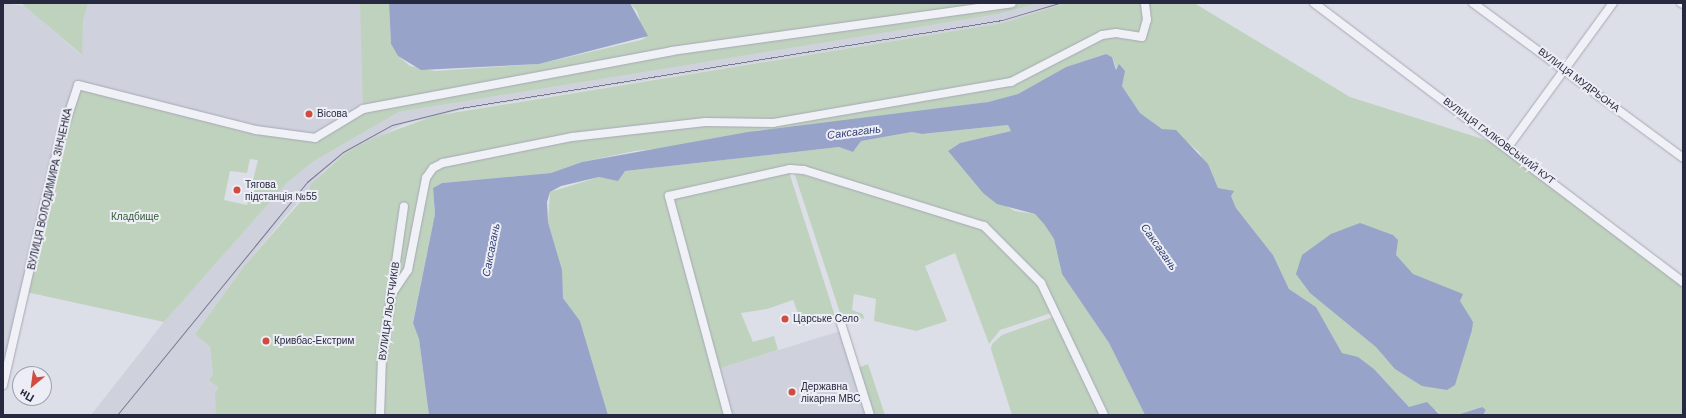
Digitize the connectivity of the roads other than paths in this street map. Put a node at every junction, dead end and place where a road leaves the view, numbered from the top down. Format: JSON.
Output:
{"nodes":[{"id":1,"x":1012,"y":3,"type":"edge"},
{"id":2,"x":1145,"y":3,"type":"edge"},
{"id":3,"x":1314,"y":3,"type":"edge"},
{"id":4,"x":1473,"y":3,"type":"edge"},
{"id":5,"x":1613,"y":3,"type":"edge"},
{"id":6,"x":1566,"y":70,"type":"junction"},
{"id":7,"x":1508,"y":147,"type":"junction"},
{"id":8,"x":1683,"y":158,"type":"edge"},
{"id":9,"x":404,"y":206,"type":"dead end"},
{"id":10,"x":1683,"y":282,"type":"edge"},
{"id":11,"x":391,"y":295,"type":"junction"},
{"id":12,"x":840,"y":320,"type":"dead end"},
{"id":13,"x":3,"y":386,"type":"edge"},
{"id":14,"x":380,"y":415,"type":"edge"},
{"id":15,"x":728,"y":415,"type":"edge"},
{"id":16,"x":870,"y":415,"type":"edge"},
{"id":17,"x":1104,"y":415,"type":"edge"}],
"edges":[{"from":1,"to":13,"type":"street","name":"ВУЛИЦЯ ВОЛОДИМИРА ЗІНЧЕНКА"},
{"from":2,"to":11,"type":"street"},
{"from":3,"to":7,"type":"street","name":"ВУЛИЦЯ ГАЛКОВСЬКИЙ КУТ"},
{"from":4,"to":6,"type":"street","name":"ВУЛИЦЯ МУДРЬОНА"},
{"from":5,"to":6,"type":"street"},
{"from":6,"to":7,"type":"street"},
{"from":6,"to":8,"type":"street","name":"ВУЛИЦЯ МУДРЬОНА"},
{"from":7,"to":10,"type":"street","name":"ВУЛИЦЯ ГАЛКОВСЬКИЙ КУТ"},
{"from":9,"to":11,"type":"street","name":"ВУЛИЦЯ ЛЬОТЧИКІВ"},
{"from":11,"to":14,"type":"street","name":"ВУЛИЦЯ ЛЬОТЧИКІВ"},
{"from":12,"to":16,"type":"street"},
{"from":15,"to":17,"type":"street"}]}
